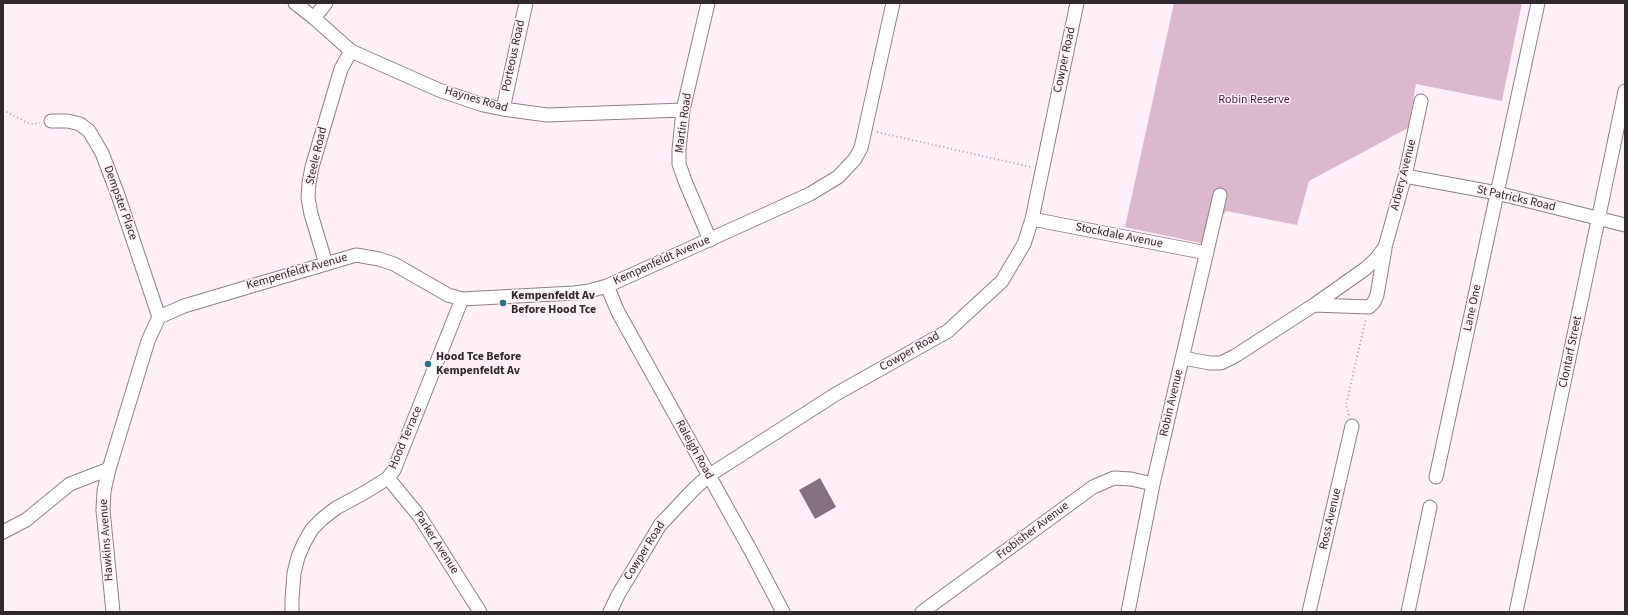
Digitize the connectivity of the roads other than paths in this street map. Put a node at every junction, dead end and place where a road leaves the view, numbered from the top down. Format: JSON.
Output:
{"nodes":[{"id":1,"x":295,"y":3,"type":"edge"},
{"id":2,"x":326,"y":3,"type":"edge"},
{"id":3,"x":526,"y":3,"type":"edge"},
{"id":4,"x":708,"y":3,"type":"edge"},
{"id":5,"x":893,"y":3,"type":"edge"},
{"id":6,"x":1077,"y":3,"type":"edge"},
{"id":7,"x":1538,"y":3,"type":"edge"},
{"id":8,"x":314,"y":18,"type":"junction"},
{"id":9,"x":351,"y":51,"type":"junction"},
{"id":10,"x":1625,"y":91,"type":"edge"},
{"id":11,"x":1421,"y":101,"type":"dead end"},
{"id":12,"x":503,"y":109,"type":"junction"},
{"id":13,"x":684,"y":110,"type":"junction"},
{"id":14,"x":50,"y":121,"type":"road end"},
{"id":15,"x":1406,"y":176,"type":"junction"},
{"id":16,"x":1498,"y":193,"type":"junction"},
{"id":17,"x":1220,"y":195,"type":"dead end"},
{"id":18,"x":1599,"y":218,"type":"junction"},
{"id":19,"x":1032,"y":219,"type":"junction"},
{"id":20,"x":1625,"y":225,"type":"edge"},
{"id":21,"x":710,"y":240,"type":"junction"},
{"id":22,"x":1385,"y":247,"type":"junction"},
{"id":23,"x":1207,"y":253,"type":"junction"},
{"id":24,"x":326,"y":264,"type":"junction"},
{"id":25,"x":607,"y":286,"type":"junction"},
{"id":26,"x":462,"y":299,"type":"junction"},
{"id":27,"x":1314,"y":305,"type":"junction"},
{"id":28,"x":159,"y":317,"type":"junction"},
{"id":29,"x":1183,"y":358,"type":"junction"},
{"id":30,"x":1352,"y":426,"type":"road end"},
{"id":31,"x":109,"y":469,"type":"junction"},
{"id":32,"x":708,"y":476,"type":"junction"},
{"id":33,"x":1436,"y":477,"type":"dead end"},
{"id":34,"x":388,"y":478,"type":"junction"},
{"id":35,"x":1153,"y":484,"type":"junction"},
{"id":36,"x":1430,"y":507,"type":"dead end"},
{"id":37,"x":3,"y":532,"type":"edge"},
{"id":38,"x":113,"y":612,"type":"edge"},
{"id":39,"x":292,"y":612,"type":"edge"},
{"id":40,"x":480,"y":612,"type":"edge"},
{"id":41,"x":610,"y":612,"type":"edge"},
{"id":42,"x":783,"y":612,"type":"edge"},
{"id":43,"x":922,"y":612,"type":"edge"},
{"id":44,"x":1128,"y":612,"type":"edge"},
{"id":45,"x":1310,"y":612,"type":"edge"},
{"id":46,"x":1408,"y":612,"type":"edge"},
{"id":47,"x":1516,"y":612,"type":"edge"}],
"edges":[{"from":1,"to":8,"type":"street","name":"Haynes Road"},
{"from":2,"to":8,"type":"street"},
{"from":3,"to":12,"type":"street","name":"Porteous Road"},
{"from":4,"to":13,"type":"street","name":"Martin Road"},
{"from":5,"to":21,"type":"street","name":"Kempenfeldt Avenue"},
{"from":6,"to":19,"type":"street","name":"Cowper Road"},
{"from":7,"to":16,"type":"street","name":"Lane One"},
{"from":8,"to":9,"type":"street","name":"Haynes Road"},
{"from":9,"to":12,"type":"street","name":"Haynes Road"},
{"from":9,"to":24,"type":"street","name":"Steele Road"},
{"from":10,"to":18,"type":"street","name":"Clontarf Street"},
{"from":11,"to":15,"type":"street","name":"Arbery Avenue"},
{"from":12,"to":13,"type":"street","name":"Haynes Road"},
{"from":13,"to":21,"type":"street","name":"Martin Road"},
{"from":14,"to":28,"type":"street","name":"Dempster Place"},
{"from":15,"to":16,"type":"street","name":"St Patricks Road"},
{"from":15,"to":22,"type":"street","name":"Arbery Avenue"},
{"from":16,"to":18,"type":"street","name":"St Patricks Road"},
{"from":16,"to":33,"type":"street","name":"Lane One"},
{"from":17,"to":23,"type":"street","name":"Robin Avenue"},
{"from":18,"to":20,"type":"street","name":"St Patricks Road"},
{"from":18,"to":47,"type":"street","name":"Clontarf Street"},
{"from":19,"to":23,"type":"street","name":"Stockdale Avenue"},
{"from":19,"to":32,"type":"street","name":"Cowper Road"},
{"from":21,"to":25,"type":"street","name":"Kempenfeldt Avenue"},
{"from":22,"to":27,"type":"street","name":"Arbery Avenue"},
{"from":22,"to":27,"type":"street","name":"Arbery Avenue"},
{"from":23,"to":29,"type":"street","name":"Robin Avenue"},
{"from":24,"to":26,"type":"street","name":"Kempenfeldt Avenue"},
{"from":24,"to":28,"type":"street","name":"Kempenfeldt Avenue"},
{"from":25,"to":26,"type":"street","name":"Kempenfeldt Avenue"},
{"from":25,"to":32,"type":"street","name":"Raleigh Road"},
{"from":26,"to":34,"type":"street","name":"Hood Terrace"},
{"from":27,"to":29,"type":"street","name":"Arbery Avenue"},
{"from":28,"to":31,"type":"street"},
{"from":29,"to":35,"type":"street","name":"Robin Avenue"},
{"from":30,"to":45,"type":"street","name":"Ross Avenue"},
{"from":31,"to":37,"type":"street"},
{"from":31,"to":38,"type":"street","name":"Hawkins Avenue"},
{"from":32,"to":41,"type":"street","name":"Cowper Road"},
{"from":32,"to":42,"type":"street","name":"Raleigh Road"},
{"from":34,"to":39,"type":"street","name":"Hood Terrace"},
{"from":34,"to":40,"type":"street","name":"Parker Avenue"},
{"from":35,"to":43,"type":"street","name":"Frobisher Avenue"},
{"from":35,"to":44,"type":"street","name":"Robin Avenue"},
{"from":36,"to":46,"type":"street"}]}
